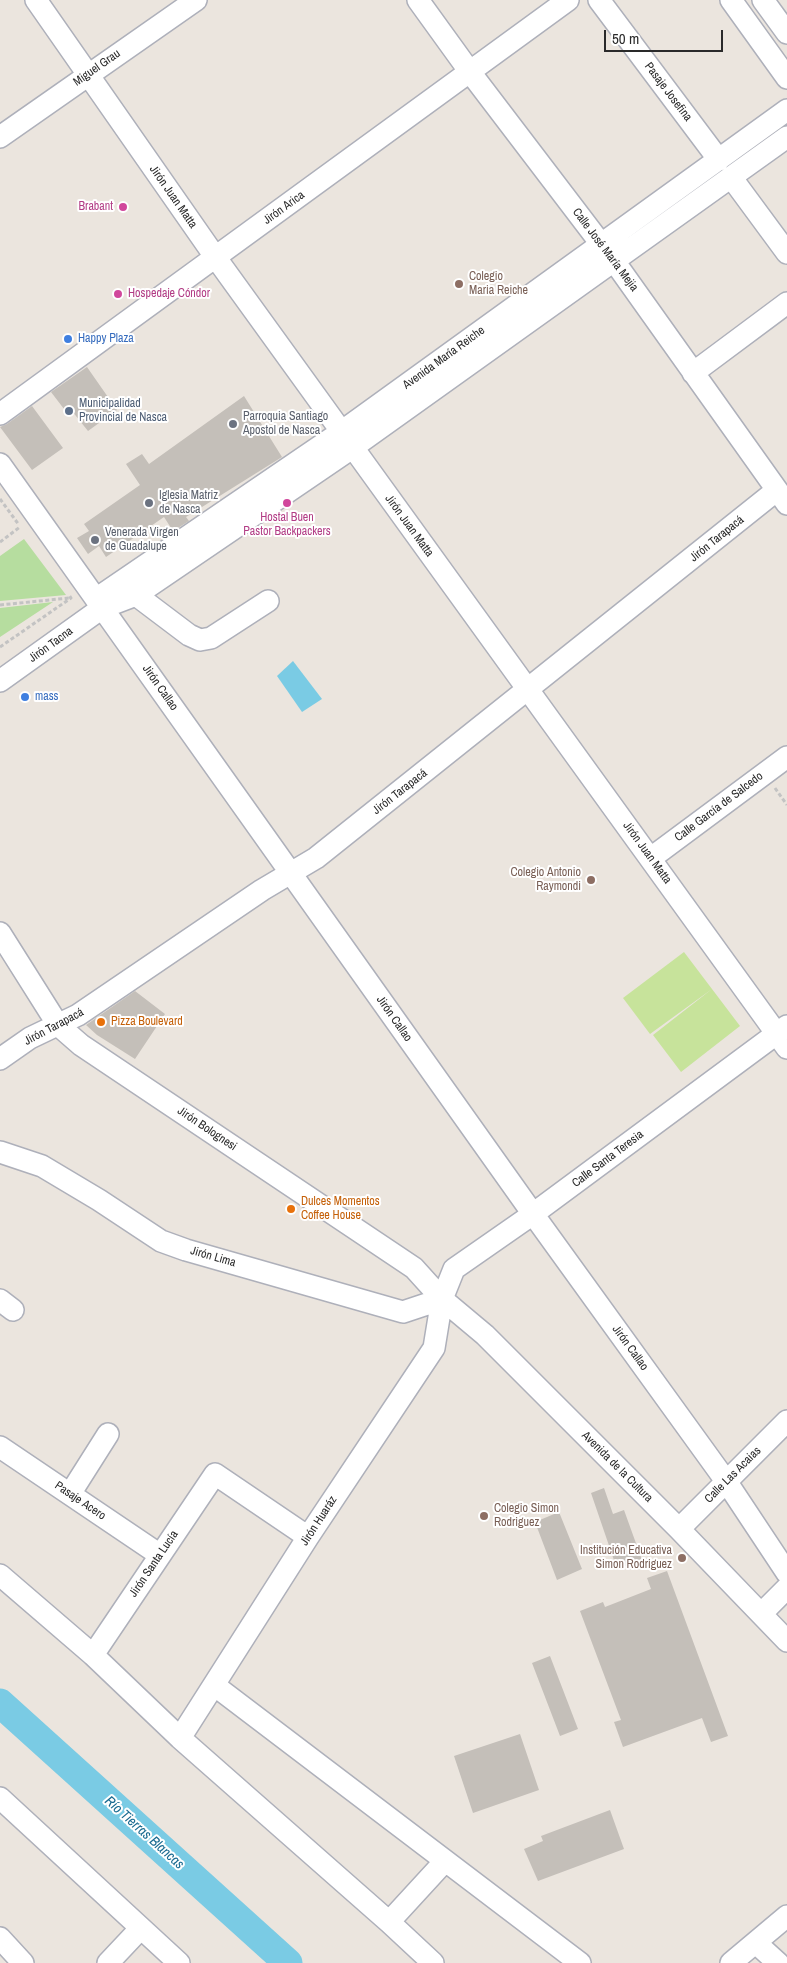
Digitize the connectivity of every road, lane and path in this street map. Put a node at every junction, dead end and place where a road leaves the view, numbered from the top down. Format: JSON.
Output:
{"nodes":[{"id":1,"x":36,"y":0,"type":"edge"},
{"id":2,"x":196,"y":0,"type":"edge"},
{"id":3,"x":418,"y":0,"type":"edge"},
{"id":4,"x":568,"y":0,"type":"edge"},
{"id":5,"x":599,"y":0,"type":"edge"},
{"id":6,"x":731,"y":0,"type":"edge"},
{"id":7,"x":775,"y":7,"type":"edge"},
{"id":8,"x":787,"y":33,"type":"edge"},
{"id":9,"x":470,"y":72,"type":"junction"},
{"id":10,"x":88,"y":74,"type":"junction"},
{"id":11,"x":787,"y":78,"type":"edge"},
{"id":12,"x":787,"y":110,"type":"edge"},
{"id":13,"x":0,"y":137,"type":"edge"},
{"id":14,"x":787,"y":137,"type":"edge"},
{"id":15,"x":719,"y":160,"type":"junction"},
{"id":16,"x":731,"y":177,"type":"junction"},
{"id":17,"x":607,"y":253,"type":"junction"},
{"id":18,"x":787,"y":254,"type":"edge"},
{"id":19,"x":216,"y":258,"type":"junction"},
{"id":20,"x":787,"y":303,"type":"edge"},
{"id":21,"x":693,"y":373,"type":"junction"},
{"id":22,"x":0,"y":414,"type":"edge"},
{"id":23,"x":347,"y":440,"type":"junction"},
{"id":24,"x":0,"y":464,"type":"edge"},
{"id":25,"x":782,"y":497,"type":"edge"},
{"id":26,"x":0,"y":499,"type":"edge"},
{"id":27,"x":0,"y":542,"type":"edge"},
{"id":28,"x":66,"y":590,"type":"dead end"},
{"id":29,"x":136,"y":595,"type":"junction"},
{"id":30,"x":71,"y":598,"type":"junction"},
{"id":31,"x":268,"y":600,"type":"dead end"},
{"id":32,"x":99,"y":603,"type":"junction"},
{"id":33,"x":0,"y":605,"type":"edge"},
{"id":34,"x":0,"y":647,"type":"edge"},
{"id":35,"x":0,"y":682,"type":"edge"},
{"id":36,"x":529,"y":690,"type":"junction"},
{"id":37,"x":787,"y":757,"type":"edge"},
{"id":38,"x":651,"y":858,"type":"junction"},
{"id":39,"x":291,"y":874,"type":"junction"},
{"id":40,"x":0,"y":933,"type":"edge"},
{"id":41,"x":58,"y":1025,"type":"junction"},
{"id":42,"x":784,"y":1036,"type":"edge"},
{"id":43,"x":0,"y":1059,"type":"edge"},
{"id":44,"x":0,"y":1152,"type":"edge"},
{"id":45,"x":533,"y":1214,"type":"junction"},
{"id":46,"x":442,"y":1300,"type":"junction"},
{"id":47,"x":787,"y":1421,"type":"edge"},
{"id":48,"x":108,"y":1434,"type":"dead end"},
{"id":49,"x":0,"y":1447,"type":"edge"},
{"id":50,"x":726,"y":1482,"type":"junction"},
{"id":51,"x":70,"y":1494,"type":"junction"},
{"id":52,"x":679,"y":1529,"type":"junction"},
{"id":53,"x":308,"y":1537,"type":"junction"},
{"id":54,"x":160,"y":1555,"type":"junction"},
{"id":55,"x":787,"y":1573,"type":"edge"},
{"id":56,"x":0,"y":1574,"type":"edge"},
{"id":57,"x":787,"y":1588,"type":"edge"},
{"id":58,"x":761,"y":1614,"type":"junction"},
{"id":59,"x":787,"y":1641,"type":"edge"},
{"id":60,"x":93,"y":1655,"type":"junction"},
{"id":61,"x":214,"y":1685,"type":"junction"},
{"id":62,"x":180,"y":1738,"type":"junction"},
{"id":63,"x":3,"y":1805,"type":"edge"},
{"id":64,"x":445,"y":1861,"type":"junction"},
{"id":65,"x":787,"y":1916,"type":"edge"},
{"id":66,"x":389,"y":1922,"type":"junction"},
{"id":67,"x":140,"y":1929,"type":"junction"},
{"id":68,"x":0,"y":1938,"type":"edge"},
{"id":69,"x":756,"y":1943,"type":"junction"},
{"id":70,"x":23,"y":1963,"type":"edge"},
{"id":71,"x":108,"y":1963,"type":"edge"},
{"id":72,"x":179,"y":1963,"type":"edge"},
{"id":73,"x":433,"y":1963,"type":"edge"},
{"id":74,"x":580,"y":1963,"type":"edge"},
{"id":75,"x":731,"y":1963,"type":"edge"},
{"id":76,"x":778,"y":1963,"type":"edge"}],
"edges":[{"from":1,"to":10,"type":"street","name":"Jirón Juan Matta"},
{"from":2,"to":10,"type":"street","name":"Miguel Grau"},
{"from":3,"to":9,"type":"street","name":"Calle José María Mejia"},
{"from":4,"to":9,"type":"street","name":"Jirón Arica"},
{"from":5,"to":15,"type":"street","name":"Pasaje Josefina"},
{"from":6,"to":11,"type":"street"},
{"from":7,"to":8,"type":"street"},
{"from":9,"to":17,"type":"street","name":"Calle José María Mejia"},
{"from":9,"to":19,"type":"street","name":"Jirón Arica"},
{"from":10,"to":13,"type":"street","name":"Miguel Grau"},
{"from":10,"to":19,"type":"street","name":"Jirón Juan Matta"},
{"from":12,"to":15,"type":"street","name":"Avenida María Reiche"},
{"from":14,"to":16,"type":"street","name":"Avenida María Reiche"},
{"from":15,"to":17,"type":"street","name":"Avenida María Reiche"},
{"from":16,"to":17,"type":"street","name":"Avenida María Reiche"},
{"from":16,"to":18,"type":"street"},
{"from":17,"to":21,"type":"street","name":"Calle José María Mejia"},
{"from":17,"to":23,"type":"street","name":"Avenida María Reiche"},
{"from":19,"to":22,"type":"street","name":"Jirón Arica"},
{"from":19,"to":23,"type":"street","name":"Jirón Juan Matta"},
{"from":20,"to":21,"type":"street"},
{"from":21,"to":25,"type":"street","name":"Calle José María Mejia"},
{"from":23,"to":29,"type":"street","name":"Avenida María Reiche"},
{"from":23,"to":32,"type":"street","name":"Avenida María Reiche"},
{"from":23,"to":36,"type":"street","name":"Jirón Juan Matta"},
{"from":24,"to":32,"type":"street","name":"Jirón Callao"},
{"from":25,"to":36,"type":"street","name":"Jirón Tarapacá"},
{"from":26,"to":27,"type":"path"},
{"from":28,"to":30,"type":"path"},
{"from":29,"to":31,"type":"street"},
{"from":29,"to":32,"type":"street","name":"Avenida María Reiche"},
{"from":30,"to":33,"type":"path"},
{"from":30,"to":34,"type":"path"},
{"from":32,"to":35,"type":"street","name":"Jirón Tacna"},
{"from":32,"to":39,"type":"street","name":"Jirón Callao"},
{"from":36,"to":38,"type":"street","name":"Jirón Juan Matta"},
{"from":36,"to":39,"type":"street","name":"Jirón Tarapacá"},
{"from":37,"to":38,"type":"street","name":"Calle García de Salcedo"},
{"from":38,"to":42,"type":"street","name":"Jirón Juan Matta"},
{"from":39,"to":41,"type":"street","name":"Jirón Tarapacá"},
{"from":39,"to":45,"type":"street","name":"Jirón Callao"},
{"from":40,"to":41,"type":"street","name":"Jirón Bolognesi"},
{"from":41,"to":43,"type":"street","name":"Jirón Tarapacá"},
{"from":41,"to":46,"type":"street","name":"Jirón Bolognesi"},
{"from":42,"to":45,"type":"street","name":"Calle Santa Teresia"},
{"from":44,"to":46,"type":"street","name":"Jirón Lima"},
{"from":45,"to":46,"type":"street","name":"Calle Santa Teresia"},
{"from":45,"to":50,"type":"street","name":"Jirón Callao"},
{"from":46,"to":52,"type":"street","name":"Avenida de la Cultura"},
{"from":46,"to":53,"type":"street","name":"Jirón Huaráz"},
{"from":47,"to":50,"type":"street","name":"Calle Las Acaias"},
{"from":48,"to":51,"type":"street"},
{"from":49,"to":51,"type":"street","name":"Pasaje Acero"},
{"from":50,"to":52,"type":"street","name":"Calle Las Acaias"},
{"from":50,"to":55,"type":"street","name":"Jirón Callao"},
{"from":51,"to":54,"type":"street","name":"Pasaje Acero"},
{"from":52,"to":58,"type":"street","name":"Avenida de la Cultura"},
{"from":53,"to":54,"type":"street","name":"Jirón Santa Lucía"},
{"from":53,"to":61,"type":"street","name":"Jirón Huaráz"},
{"from":54,"to":60,"type":"street","name":"Jirón Santa Lucía"},
{"from":56,"to":60,"type":"street"},
{"from":57,"to":58,"type":"street"},
{"from":58,"to":59,"type":"street","name":"Avenida de la Cultura"},
{"from":60,"to":62,"type":"street"},
{"from":61,"to":62,"type":"street","name":"Jirón Huaráz"},
{"from":61,"to":64,"type":"street"},
{"from":62,"to":66,"type":"street"},
{"from":63,"to":67,"type":"street"},
{"from":64,"to":66,"type":"street"},
{"from":64,"to":74,"type":"street"},
{"from":65,"to":69,"type":"street"},
{"from":66,"to":73,"type":"street"},
{"from":67,"to":71,"type":"street"},
{"from":67,"to":72,"type":"street"},
{"from":68,"to":70,"type":"street"},
{"from":69,"to":75,"type":"street"},
{"from":69,"to":76,"type":"street"}]}
